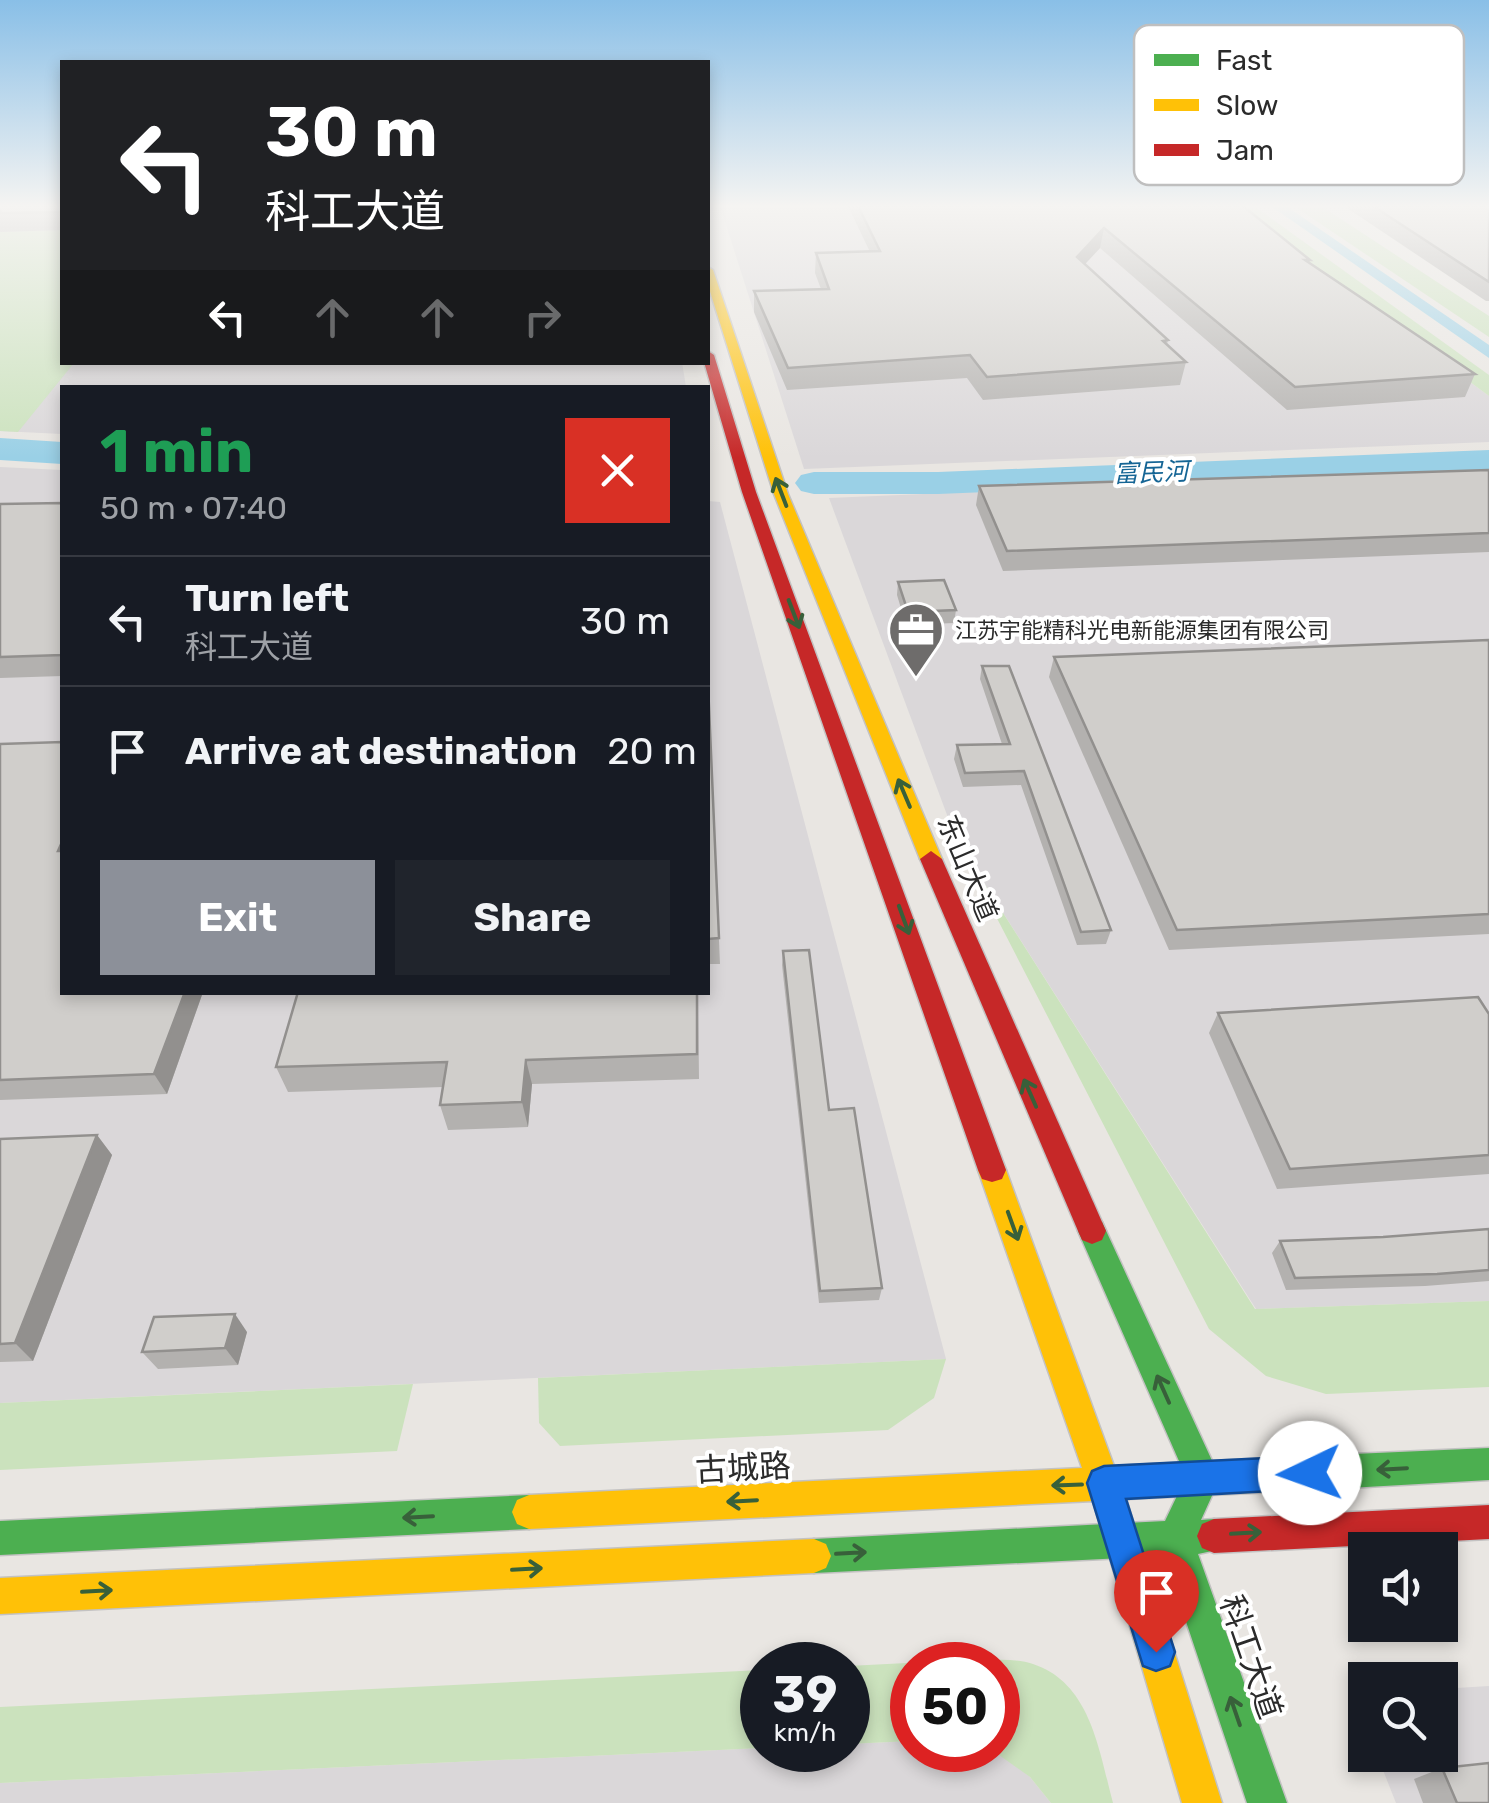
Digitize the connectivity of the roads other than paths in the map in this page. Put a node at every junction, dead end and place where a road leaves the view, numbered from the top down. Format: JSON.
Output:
{"nodes":[{"id":1,"x":715,"y":290,"type":"edge"},
{"id":2,"x":710,"y":362,"type":"edge"},
{"id":3,"x":1489,"y":1464,"type":"edge"},
{"id":4,"x":1203,"y":1478,"type":"junction"},
{"id":5,"x":1104,"y":1483,"type":"junction"},
{"id":6,"x":1489,"y":1522,"type":"edge"},
{"id":7,"x":1175,"y":1537,"type":"junction"},
{"id":8,"x":0,"y":1538,"type":"edge"},
{"id":9,"x":1122,"y":1540,"type":"junction"},
{"id":10,"x":0,"y":1596,"type":"edge"},
{"id":11,"x":1202,"y":1803,"type":"edge"},
{"id":12,"x":1267,"y":1803,"type":"edge"}],
"edges":[{"from":4,"to":1,"type":"main road","name":"东山大道","one_way":true},
{"from":2,"to":5,"type":"main road","one_way":true},
{"from":3,"to":4,"type":"main road","name":"古城路","one_way":true},
{"from":4,"to":5,"type":"main road","name":"古城路"},
{"from":4,"to":7,"type":"main road"},
{"from":5,"to":8,"type":"main road","name":"古城路","one_way":true},
{"from":5,"to":9,"type":"main road"},
{"from":7,"to":6,"type":"main road","one_way":true},
{"from":7,"to":9,"type":"main road"},
{"from":12,"to":7,"type":"main road","name":"科工大道","one_way":true},
{"from":10,"to":9,"type":"main road","one_way":true},
{"from":9,"to":11,"type":"main road"}]}
